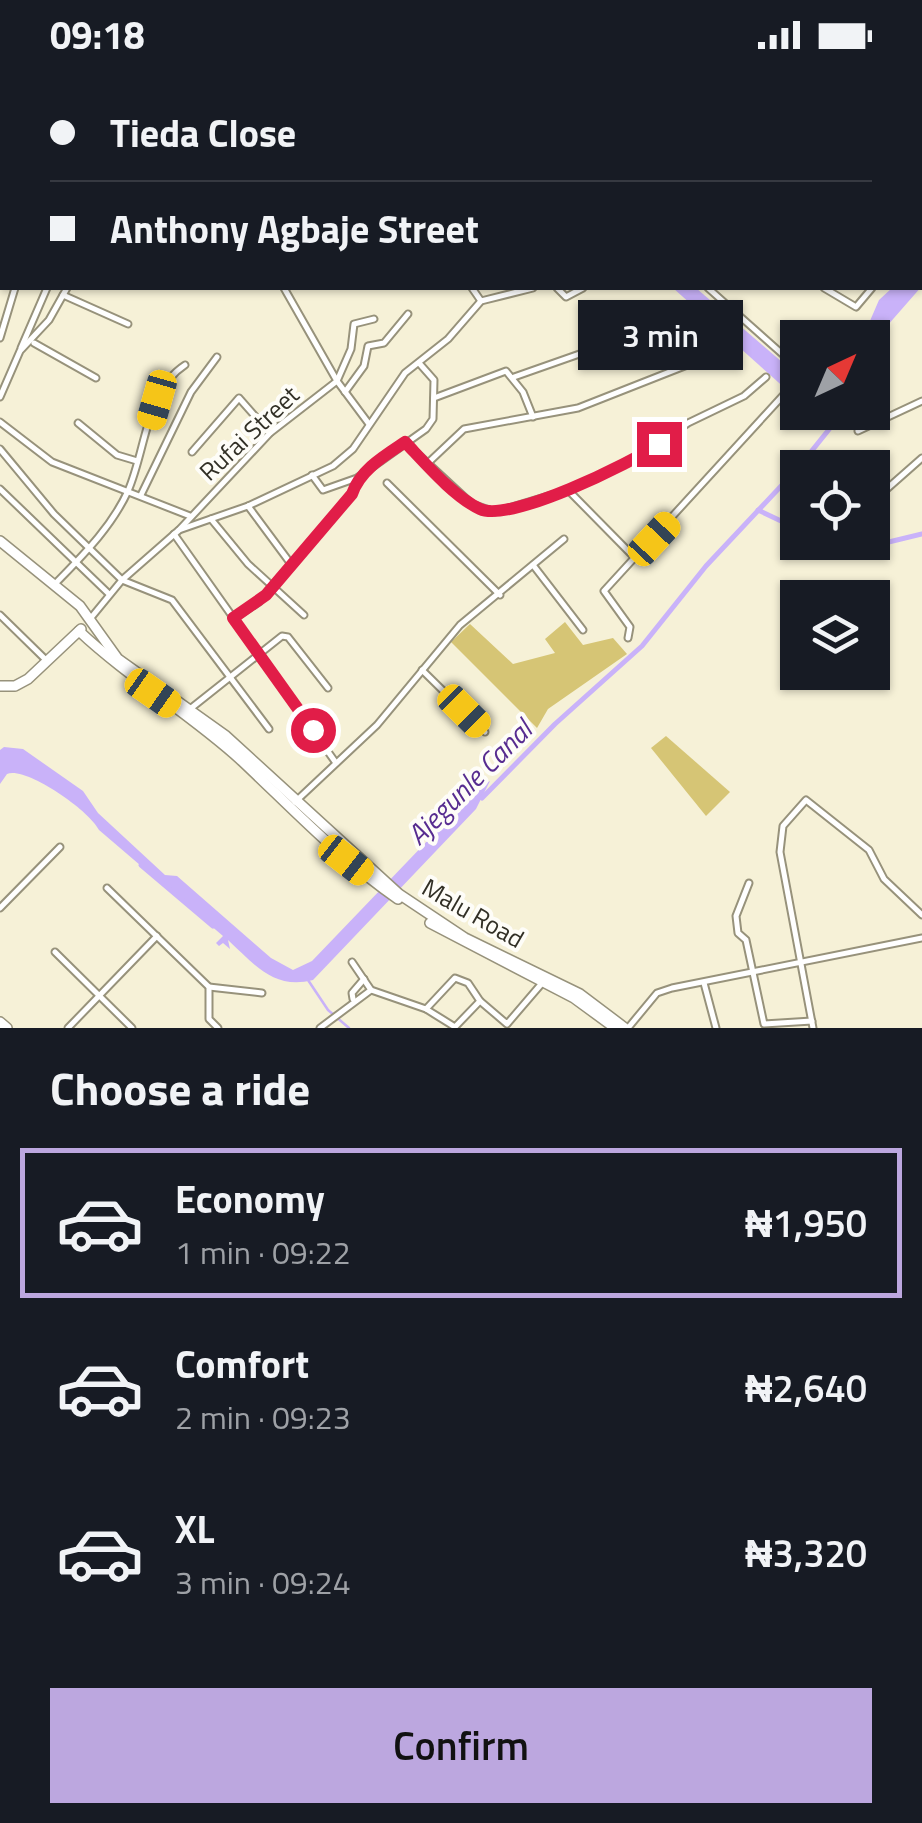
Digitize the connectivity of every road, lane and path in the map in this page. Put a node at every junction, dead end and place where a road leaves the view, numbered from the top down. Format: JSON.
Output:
{"nodes":[{"id":1,"x":14,"y":290,"type":"edge"},
{"id":2,"x":47,"y":290,"type":"edge"},
{"id":3,"x":285,"y":290,"type":"edge"},
{"id":4,"x":473,"y":290,"type":"edge"},
{"id":5,"x":559,"y":290,"type":"edge"},
{"id":6,"x":580,"y":290,"type":"edge"},
{"id":7,"x":710,"y":290,"type":"edge"},
{"id":8,"x":827,"y":290,"type":"edge"},
{"id":9,"x":870,"y":290,"type":"edge"},
{"id":10,"x":65,"y":291,"type":"edge"},
{"id":11,"x":506,"y":291,"type":"edge"},
{"id":12,"x":481,"y":301,"type":"junction"},
{"id":13,"x":685,"y":306,"type":"dead end"},
{"id":14,"x":408,"y":314,"type":"dead end"},
{"id":15,"x":374,"y":319,"type":"dead end"},
{"id":16,"x":128,"y":324,"type":"dead end"},
{"id":17,"x":0,"y":338,"type":"edge"},
{"id":18,"x":33,"y":342,"type":"junction"},
{"id":19,"x":733,"y":347,"type":"dead end"},
{"id":20,"x":20,"y":351,"type":"junction"},
{"id":21,"x":780,"y":352,"type":"edge"},
{"id":22,"x":217,"y":357,"type":"dead end"},
{"id":23,"x":419,"y":362,"type":"junction"},
{"id":24,"x":184,"y":364,"type":"dead end"},
{"id":25,"x":514,"y":377,"type":"junction"},
{"id":26,"x":766,"y":377,"type":"dead end"},
{"id":27,"x":96,"y":378,"type":"dead end"},
{"id":28,"x":337,"y":381,"type":"junction"},
{"id":29,"x":345,"y":393,"type":"junction"},
{"id":30,"x":0,"y":397,"type":"edge"},
{"id":31,"x":434,"y":398,"type":"junction"},
{"id":32,"x":780,"y":399,"type":"edge"},
{"id":33,"x":922,"y":401,"type":"edge"},
{"id":34,"x":890,"y":416,"type":"edge"},
{"id":35,"x":533,"y":417,"type":"junction"},
{"id":36,"x":0,"y":422,"type":"edge"},
{"id":37,"x":78,"y":422,"type":"dead end"},
{"id":38,"x":369,"y":424,"type":"junction"},
{"id":39,"x":270,"y":433,"type":"junction"},
{"id":40,"x":405,"y":442,"type":"junction"},
{"id":41,"x":0,"y":449,"type":"edge"},
{"id":42,"x":192,"y":452,"type":"dead end"},
{"id":43,"x":922,"y":458,"type":"edge"},
{"id":44,"x":139,"y":461,"type":"junction"},
{"id":45,"x":428,"y":463,"type":"junction"},
{"id":46,"x":312,"y":475,"type":"junction"},
{"id":47,"x":358,"y":478,"type":"junction"},
{"id":48,"x":387,"y":483,"type":"dead end"},
{"id":49,"x":890,"y":486,"type":"edge"},
{"id":50,"x":0,"y":489,"type":"edge"},
{"id":51,"x":568,"y":490,"type":"junction"},
{"id":52,"x":128,"y":491,"type":"junction"},
{"id":53,"x":141,"y":495,"type":"junction"},
{"id":54,"x":248,"y":506,"type":"junction"},
{"id":55,"x":190,"y":516,"type":"junction"},
{"id":56,"x":212,"y":519,"type":"junction"},
{"id":57,"x":176,"y":532,"type":"junction"},
{"id":58,"x":564,"y":539,"type":"dead end"},
{"id":59,"x":0,"y":541,"type":"edge"},
{"id":60,"x":89,"y":550,"type":"junction"},
{"id":61,"x":635,"y":558,"type":"junction"},
{"id":62,"x":74,"y":564,"type":"junction"},
{"id":63,"x":291,"y":564,"type":"junction"},
{"id":64,"x":534,"y":566,"type":"junction"},
{"id":65,"x":122,"y":580,"type":"junction"},
{"id":66,"x":55,"y":584,"type":"junction"},
{"id":67,"x":272,"y":586,"type":"junction"},
{"id":68,"x":109,"y":594,"type":"junction"},
{"id":69,"x":500,"y":595,"type":"junction"},
{"id":70,"x":0,"y":614,"type":"edge"},
{"id":71,"x":304,"y":615,"type":"dead end"},
{"id":72,"x":233,"y":618,"type":"junction"},
{"id":73,"x":91,"y":621,"type":"junction"},
{"id":74,"x":583,"y":630,"type":"dead end"},
{"id":75,"x":82,"y":634,"type":"junction"},
{"id":76,"x":628,"y":638,"type":"dead end"},
{"id":77,"x":258,"y":656,"type":"junction"},
{"id":78,"x":46,"y":660,"type":"junction"},
{"id":79,"x":422,"y":670,"type":"junction"},
{"id":80,"x":0,"y":675,"type":"edge"},
{"id":81,"x":228,"y":679,"type":"junction"},
{"id":82,"x":4,"y":685,"type":"edge"},
{"id":83,"x":328,"y":688,"type":"dead end"},
{"id":84,"x":190,"y":708,"type":"junction"},
{"id":85,"x":196,"y":718,"type":"junction"},
{"id":86,"x":270,"y":729,"type":"dead end"},
{"id":87,"x":485,"y":732,"type":"dead end"},
{"id":88,"x":336,"y":763,"type":"junction"},
{"id":89,"x":293,"y":804,"type":"junction"},
{"id":90,"x":60,"y":847,"type":"dead end"},
{"id":91,"x":749,"y":883,"type":"dead end"},
{"id":92,"x":107,"y":888,"type":"dead end"},
{"id":93,"x":0,"y":908,"type":"edge"},
{"id":94,"x":922,"y":916,"type":"edge"},
{"id":95,"x":156,"y":936,"type":"junction"},
{"id":96,"x":922,"y":938,"type":"edge"},
{"id":97,"x":55,"y":952,"type":"dead end"},
{"id":98,"x":352,"y":962,"type":"dead end"},
{"id":99,"x":800,"y":963,"type":"junction"},
{"id":100,"x":522,"y":968,"type":"junction"},
{"id":101,"x":752,"y":972,"type":"junction"},
{"id":102,"x":364,"y":979,"type":"junction"},
{"id":103,"x":544,"y":982,"type":"junction"},
{"id":104,"x":704,"y":982,"type":"junction"},
{"id":105,"x":209,"y":986,"type":"junction"},
{"id":106,"x":372,"y":990,"type":"junction"},
{"id":107,"x":262,"y":993,"type":"dead end"},
{"id":108,"x":99,"y":996,"type":"junction"},
{"id":109,"x":354,"y":999,"type":"junction"},
{"id":110,"x":480,"y":1001,"type":"junction"},
{"id":111,"x":426,"y":1009,"type":"junction"},
{"id":112,"x":0,"y":1022,"type":"edge"},
{"id":113,"x":813,"y":1025,"type":"edge"},
{"id":114,"x":323,"y":1026,"type":"edge"},
{"id":115,"x":455,"y":1027,"type":"edge"},
{"id":116,"x":7,"y":1028,"type":"edge"},
{"id":117,"x":68,"y":1028,"type":"edge"},
{"id":118,"x":132,"y":1028,"type":"edge"},
{"id":119,"x":218,"y":1028,"type":"edge"},
{"id":120,"x":614,"y":1028,"type":"edge"},
{"id":121,"x":627,"y":1028,"type":"edge"},
{"id":122,"x":716,"y":1028,"type":"edge"}],
"edges":[{"from":1,"to":17,"type":"street"},
{"from":2,"to":20,"type":"street"},
{"from":3,"to":28,"type":"street"},
{"from":4,"to":12,"type":"street"},
{"from":5,"to":6,"type":"street"},
{"from":7,"to":21,"type":"street"},
{"from":8,"to":9,"type":"street"},
{"from":10,"to":16,"type":"street"},
{"from":10,"to":18,"type":"street"},
{"from":11,"to":12,"type":"street"},
{"from":12,"to":23,"type":"street"},
{"from":13,"to":25,"type":"street"},
{"from":14,"to":29,"type":"street"},
{"from":15,"to":28,"type":"street"},
{"from":18,"to":20,"type":"street"},
{"from":18,"to":27,"type":"street"},
{"from":19,"to":35,"type":"street"},
{"from":20,"to":30,"type":"street"},
{"from":22,"to":53,"type":"street"},
{"from":23,"to":31,"type":"street"},
{"from":23,"to":38,"type":"street"},
{"from":24,"to":44,"type":"street"},
{"from":25,"to":31,"type":"street"},
{"from":25,"to":35,"type":"street"},
{"from":26,"to":51,"type":"street"},
{"from":28,"to":29,"type":"street"},
{"from":28,"to":39,"type":"street","name":"Rufai Street"},
{"from":29,"to":38,"type":"street"},
{"from":31,"to":40,"type":"street"},
{"from":32,"to":61,"type":"street"},
{"from":33,"to":34,"type":"street"},
{"from":35,"to":45,"type":"street"},
{"from":36,"to":52,"type":"street"},
{"from":37,"to":44,"type":"street"},
{"from":38,"to":46,"type":"street"},
{"from":39,"to":42,"type":"street"},
{"from":39,"to":55,"type":"street","name":"Rufai Street"},
{"from":40,"to":45,"type":"street"},
{"from":40,"to":47,"type":"street"},
{"from":41,"to":60,"type":"street"},
{"from":43,"to":49,"type":"street"},
{"from":44,"to":52,"type":"street"},
{"from":45,"to":51,"type":"street"},
{"from":46,"to":47,"type":"street"},
{"from":46,"to":54,"type":"street"},
{"from":47,"to":63,"type":"street"},
{"from":48,"to":69,"type":"street"},
{"from":50,"to":62,"type":"street"},
{"from":51,"to":61,"type":"street"},
{"from":52,"to":53,"type":"street"},
{"from":52,"to":60,"type":"street"},
{"from":53,"to":55,"type":"street"},
{"from":54,"to":56,"type":"street"},
{"from":54,"to":63,"type":"street"},
{"from":55,"to":57,"type":"street","name":"Rufai Street"},
{"from":56,"to":57,"type":"street"},
{"from":56,"to":67,"type":"street"},
{"from":57,"to":65,"type":"street","name":"Rufai Street"},
{"from":57,"to":72,"type":"street"},
{"from":58,"to":64,"type":"street"},
{"from":59,"to":66,"type":"main road","name":"Malu Road"},
{"from":60,"to":62,"type":"street"},
{"from":60,"to":65,"type":"street"},
{"from":61,"to":76,"type":"street"},
{"from":62,"to":66,"type":"street"},
{"from":62,"to":68,"type":"street"},
{"from":63,"to":67,"type":"street"},
{"from":64,"to":69,"type":"street"},
{"from":64,"to":74,"type":"street"},
{"from":65,"to":68,"type":"street","name":"Rufai Street"},
{"from":65,"to":81,"type":"street"},
{"from":66,"to":73,"type":"main road","name":"Malu Road"},
{"from":67,"to":71,"type":"street"},
{"from":67,"to":72,"type":"street"},
{"from":68,"to":73,"type":"street","name":"Rufai Street"},
{"from":69,"to":79,"type":"street"},
{"from":70,"to":78,"type":"street"},
{"from":72,"to":77,"type":"street"},
{"from":73,"to":75,"type":"main road"},
{"from":73,"to":84,"type":"main road","name":"Malu Road"},
{"from":75,"to":78,"type":"main road"},
{"from":75,"to":85,"type":"main road","name":"Malu Road"},
{"from":77,"to":81,"type":"street"},
{"from":77,"to":83,"type":"street"},
{"from":77,"to":88,"type":"street"},
{"from":78,"to":82,"type":"main road"},
{"from":79,"to":87,"type":"street"},
{"from":79,"to":88,"type":"street"},
{"from":80,"to":82,"type":"street"},
{"from":81,"to":84,"type":"street"},
{"from":81,"to":86,"type":"street"},
{"from":84,"to":85,"type":"main road","name":"Malu Road"},
{"from":85,"to":89,"type":"main road","name":"Malu Road"},
{"from":88,"to":89,"type":"street"},
{"from":89,"to":100,"type":"main road","name":"Malu Road"},
{"from":90,"to":93,"type":"street"},
{"from":91,"to":101,"type":"street"},
{"from":92,"to":95,"type":"street"},
{"from":94,"to":99,"type":"street"},
{"from":95,"to":105,"type":"street"},
{"from":95,"to":108,"type":"street"},
{"from":96,"to":99,"type":"street"},
{"from":97,"to":108,"type":"street"},
{"from":98,"to":102,"type":"street"},
{"from":99,"to":101,"type":"street"},
{"from":99,"to":113,"type":"street"},
{"from":100,"to":103,"type":"main road","name":"Malu Road"},
{"from":100,"to":121,"type":"main road","name":"Malu Road"},
{"from":101,"to":104,"type":"street"},
{"from":101,"to":113,"type":"street"},
{"from":102,"to":106,"type":"street"},
{"from":102,"to":109,"type":"street"},
{"from":103,"to":110,"type":"street"},
{"from":103,"to":120,"type":"main road","name":"Malu Road"},
{"from":104,"to":121,"type":"street"},
{"from":104,"to":122,"type":"street"},
{"from":105,"to":107,"type":"street"},
{"from":105,"to":119,"type":"street"},
{"from":106,"to":109,"type":"street"},
{"from":106,"to":111,"type":"street"},
{"from":108,"to":117,"type":"street"},
{"from":108,"to":118,"type":"street"},
{"from":109,"to":114,"type":"street"},
{"from":110,"to":111,"type":"street"},
{"from":110,"to":115,"type":"street"},
{"from":111,"to":115,"type":"street"},
{"from":112,"to":116,"type":"main road"}]}
